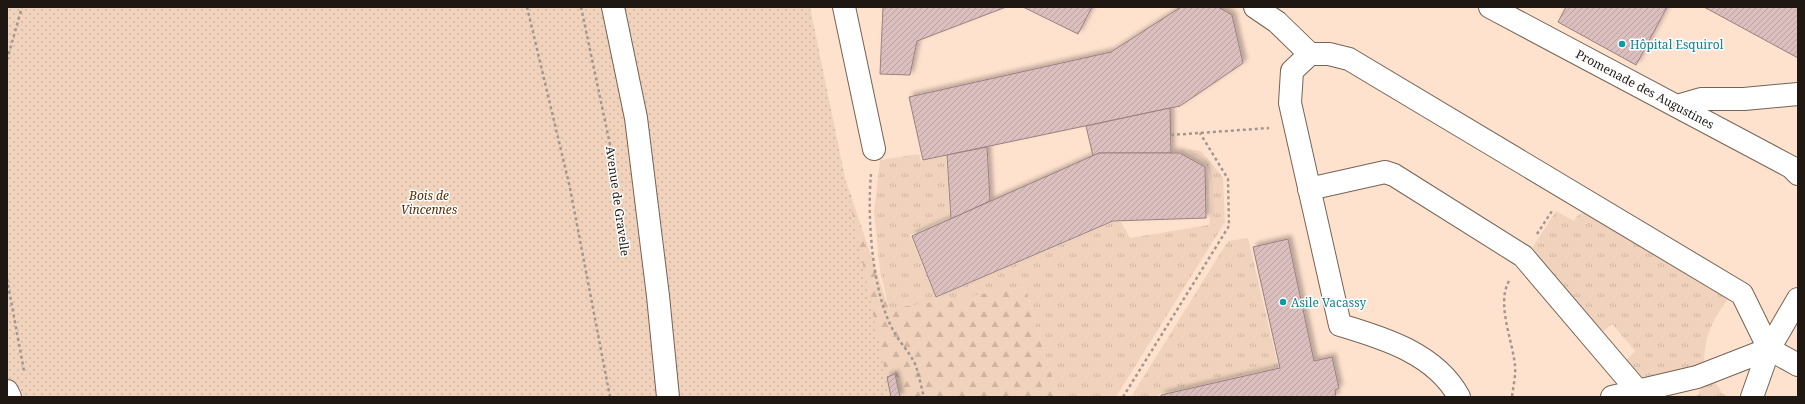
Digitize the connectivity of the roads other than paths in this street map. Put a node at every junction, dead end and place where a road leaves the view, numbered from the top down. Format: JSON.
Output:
{"nodes":[{"id":1,"x":613,"y":7,"type":"edge"},
{"id":2,"x":844,"y":7,"type":"edge"},
{"id":3,"x":1255,"y":7,"type":"edge"},
{"id":4,"x":1490,"y":7,"type":"edge"},
{"id":5,"x":1310,"y":54,"type":"junction"},
{"id":6,"x":1798,"y":94,"type":"edge"},
{"id":7,"x":1677,"y":106,"type":"junction"},
{"id":8,"x":874,"y":149,"type":"road end"},
{"id":9,"x":1796,"y":170,"type":"edge"},
{"id":10,"x":1309,"y":189,"type":"junction"},
{"id":11,"x":1798,"y":298,"type":"edge"},
{"id":12,"x":1769,"y":349,"type":"junction"},
{"id":13,"x":1798,"y":365,"type":"edge"},
{"id":14,"x":7,"y":391,"type":"edge"},
{"id":15,"x":1638,"y":391,"type":"junction"},
{"id":16,"x":10,"y":397,"type":"edge"},
{"id":17,"x":668,"y":397,"type":"edge"},
{"id":18,"x":1459,"y":397,"type":"edge"},
{"id":19,"x":1612,"y":397,"type":"edge"},
{"id":20,"x":1752,"y":397,"type":"edge"}],
"edges":[{"from":1,"to":17,"type":"street"},
{"from":2,"to":8,"type":"street"},
{"from":3,"to":5,"type":"street"},
{"from":4,"to":7,"type":"street","name":"Promenade des Augustines"},
{"from":5,"to":10,"type":"street"},
{"from":5,"to":12,"type":"street"},
{"from":6,"to":7,"type":"street"},
{"from":7,"to":9,"type":"street","name":"Promenade des Augustines"},
{"from":10,"to":15,"type":"street"},
{"from":10,"to":18,"type":"street"},
{"from":11,"to":12,"type":"street"},
{"from":12,"to":13,"type":"street"},
{"from":12,"to":15,"type":"street"},
{"from":12,"to":20,"type":"street"},
{"from":14,"to":16,"type":"street"},
{"from":15,"to":19,"type":"street"}]}
